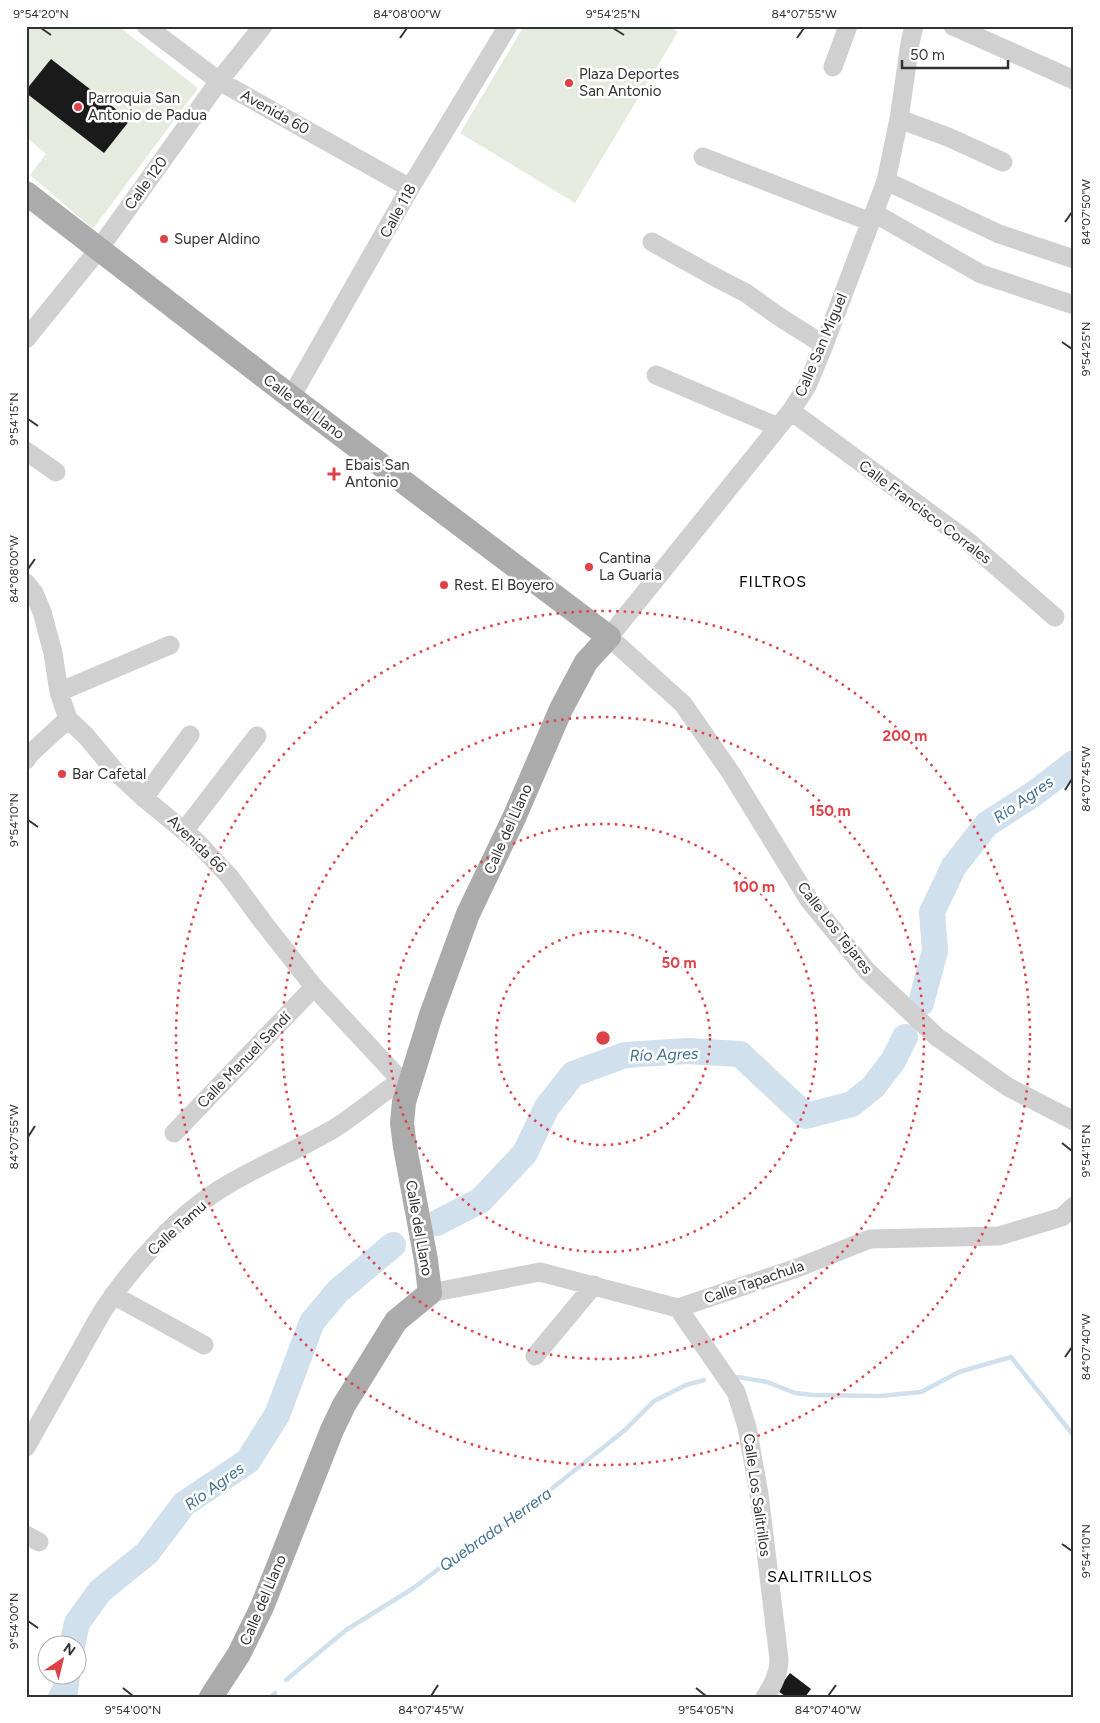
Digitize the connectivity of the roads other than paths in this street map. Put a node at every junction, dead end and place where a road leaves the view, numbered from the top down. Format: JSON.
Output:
{"nodes":[{"id":1,"x":146,"y":26,"type":"edge"},
{"id":2,"x":264,"y":26,"type":"edge"},
{"id":3,"x":508,"y":26,"type":"edge"},
{"id":4,"x":914,"y":26,"type":"edge"},
{"id":5,"x":953,"y":26,"type":"edge"},
{"id":6,"x":845,"y":27,"type":"edge"},
{"id":7,"x":833,"y":67,"type":"dead end"},
{"id":8,"x":1074,"y":80,"type":"edge"},
{"id":9,"x":219,"y":81,"type":"junction"},
{"id":10,"x":899,"y":118,"type":"junction"},
{"id":11,"x":703,"y":157,"type":"dead end"},
{"id":12,"x":1003,"y":162,"type":"dead end"},
{"id":13,"x":886,"y":181,"type":"junction"},
{"id":14,"x":410,"y":188,"type":"junction"},
{"id":15,"x":26,"y":193,"type":"edge"},
{"id":16,"x":872,"y":218,"type":"junction"},
{"id":17,"x":652,"y":242,"type":"dead end"},
{"id":18,"x":99,"y":249,"type":"junction"},
{"id":19,"x":1074,"y":259,"type":"edge"},
{"id":20,"x":1074,"y":305,"type":"edge"},
{"id":21,"x":26,"y":338,"type":"edge"},
{"id":22,"x":824,"y":345,"type":"junction"},
{"id":23,"x":656,"y":375,"type":"dead end"},
{"id":24,"x":291,"y":397,"type":"junction"},
{"id":25,"x":791,"y":411,"type":"junction"},
{"id":26,"x":778,"y":427,"type":"junction"},
{"id":27,"x":26,"y":451,"type":"edge"},
{"id":28,"x":56,"y":472,"type":"dead end"},
{"id":29,"x":26,"y":583,"type":"edge"},
{"id":30,"x":1055,"y":617,"type":"dead end"},
{"id":31,"x":608,"y":637,"type":"junction"},
{"id":32,"x":170,"y":645,"type":"dead end"},
{"id":33,"x":60,"y":692,"type":"junction"},
{"id":34,"x":68,"y":719,"type":"junction"},
{"id":35,"x":190,"y":735,"type":"dead end"},
{"id":36,"x":257,"y":736,"type":"dead end"},
{"id":37,"x":26,"y":760,"type":"edge"},
{"id":38,"x":144,"y":798,"type":"junction"},
{"id":39,"x":184,"y":830,"type":"junction"},
{"id":40,"x":314,"y":987,"type":"junction"},
{"id":41,"x":404,"y":1085,"type":"junction"},
{"id":42,"x":1074,"y":1121,"type":"edge"},
{"id":43,"x":174,"y":1133,"type":"dead end"},
{"id":44,"x":1074,"y":1206,"type":"edge"},
{"id":45,"x":594,"y":1285,"type":"junction"},
{"id":46,"x":430,"y":1293,"type":"junction"},
{"id":47,"x":112,"y":1295,"type":"junction"},
{"id":48,"x":678,"y":1308,"type":"junction"},
{"id":49,"x":204,"y":1345,"type":"dead end"},
{"id":50,"x":535,"y":1356,"type":"dead end"},
{"id":51,"x":26,"y":1447,"type":"edge"},
{"id":52,"x":211,"y":1697,"type":"edge"},
{"id":53,"x":765,"y":1697,"type":"edge"}],
"edges":[{"from":1,"to":9,"type":"street","name":"Avenida 60"},
{"from":2,"to":9,"type":"street","name":"Calle 120"},
{"from":3,"to":14,"type":"street","name":"Calle 118"},
{"from":4,"to":10,"type":"street","name":"Calle San Miguel"},
{"from":5,"to":8,"type":"street"},
{"from":6,"to":7,"type":"street"},
{"from":9,"to":14,"type":"street","name":"Avenida 60"},
{"from":9,"to":18,"type":"street","name":"Calle 120"},
{"from":10,"to":12,"type":"street"},
{"from":10,"to":13,"type":"street","name":"Calle San Miguel"},
{"from":11,"to":16,"type":"street"},
{"from":13,"to":16,"type":"street","name":"Calle San Miguel"},
{"from":13,"to":19,"type":"street"},
{"from":14,"to":24,"type":"street","name":"Calle 118"},
{"from":15,"to":18,"type":"main road","name":"Calle del Llano"},
{"from":16,"to":20,"type":"street"},
{"from":16,"to":22,"type":"street","name":"Calle San Miguel"},
{"from":17,"to":22,"type":"street"},
{"from":18,"to":21,"type":"street","name":"Calle 120"},
{"from":18,"to":24,"type":"main road","name":"Calle del Llano"},
{"from":22,"to":25,"type":"street","name":"Calle San Miguel"},
{"from":23,"to":26,"type":"street"},
{"from":24,"to":31,"type":"main road","name":"Calle del Llano"},
{"from":25,"to":26,"type":"street","name":"Calle San Miguel"},
{"from":25,"to":30,"type":"street","name":"Calle Francisco Corrales"},
{"from":26,"to":31,"type":"street","name":"Calle San Miguel"},
{"from":27,"to":28,"type":"street"},
{"from":29,"to":33,"type":"street"},
{"from":31,"to":41,"type":"main road","name":"Calle del Llano"},
{"from":31,"to":42,"type":"street","name":"Calle Los Tejares"},
{"from":32,"to":33,"type":"street"},
{"from":33,"to":34,"type":"street"},
{"from":34,"to":37,"type":"street"},
{"from":34,"to":38,"type":"street","name":"Avenida 66"},
{"from":35,"to":38,"type":"street"},
{"from":36,"to":39,"type":"street"},
{"from":38,"to":39,"type":"street","name":"Avenida 66"},
{"from":39,"to":40,"type":"street","name":"Avenida 66"},
{"from":40,"to":41,"type":"street","name":"Avenida 66"},
{"from":40,"to":43,"type":"street","name":"Calle Manuel Sandí"},
{"from":41,"to":46,"type":"main road","name":"Calle del Llano"},
{"from":41,"to":47,"type":"street","name":"Calle Tamu"},
{"from":44,"to":48,"type":"street","name":"Calle Tapachula"},
{"from":45,"to":46,"type":"street"},
{"from":45,"to":48,"type":"street"},
{"from":45,"to":50,"type":"street"},
{"from":46,"to":52,"type":"main road","name":"Calle del Llano"},
{"from":47,"to":49,"type":"street"},
{"from":47,"to":51,"type":"street","name":"Calle Tamu"},
{"from":48,"to":53,"type":"street","name":"Calle Los Salitrillos"}]}
